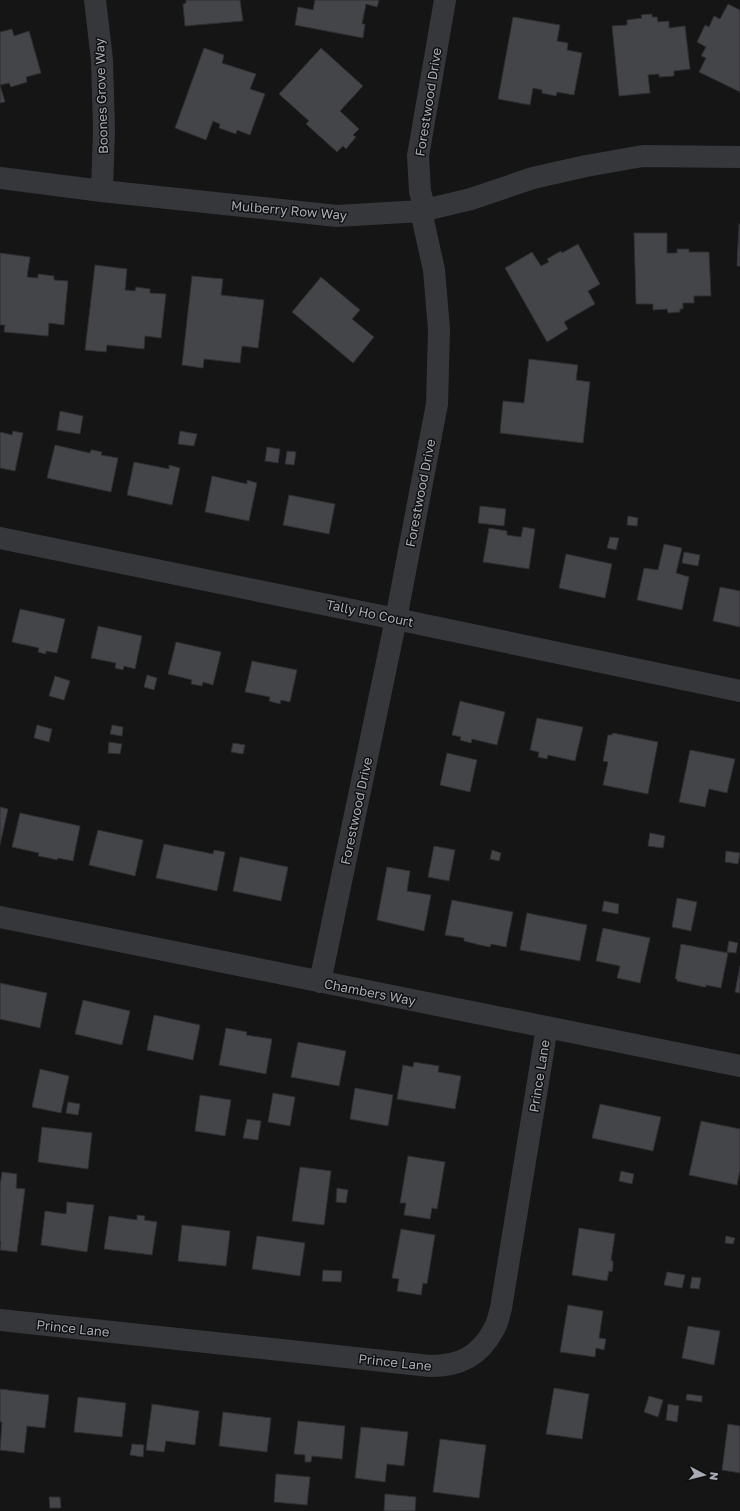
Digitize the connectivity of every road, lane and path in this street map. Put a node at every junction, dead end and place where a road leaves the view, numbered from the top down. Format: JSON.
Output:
{"nodes":[{"id":1,"x":95,"y":0,"type":"edge"},
{"id":2,"x":445,"y":0,"type":"edge"},
{"id":3,"x":740,"y":157,"type":"edge"},
{"id":4,"x":0,"y":178,"type":"edge"},
{"id":5,"x":102,"y":191,"type":"junction"},
{"id":6,"x":421,"y":211,"type":"junction"},
{"id":7,"x":0,"y":538,"type":"edge"},
{"id":8,"x":396,"y":619,"type":"junction"},
{"id":9,"x":740,"y":691,"type":"edge"},
{"id":10,"x":0,"y":917,"type":"edge"},
{"id":11,"x":320,"y":982,"type":"junction"},
{"id":12,"x":547,"y":1027,"type":"junction"},
{"id":13,"x":740,"y":1066,"type":"edge"},
{"id":14,"x":0,"y":1320,"type":"edge"}],
"edges":[{"from":1,"to":5,"type":"street","name":"Boones Grove Way"},
{"from":2,"to":6,"type":"street","name":"Forestwood Drive"},
{"from":3,"to":6,"type":"street","name":"Mulberry Row Way"},
{"from":4,"to":5,"type":"street","name":"Mulberry Row Way"},
{"from":5,"to":6,"type":"street","name":"Mulberry Row Way"},
{"from":6,"to":8,"type":"street","name":"Forestwood Drive"},
{"from":7,"to":8,"type":"street","name":"Tally Ho Court"},
{"from":8,"to":9,"type":"street","name":"Tally Ho Court"},
{"from":8,"to":11,"type":"street","name":"Forestwood Drive"},
{"from":10,"to":11,"type":"street","name":"Chambers Way"},
{"from":11,"to":12,"type":"street","name":"Chambers Way"},
{"from":12,"to":13,"type":"street","name":"Chambers Way"},
{"from":12,"to":14,"type":"street","name":"Prince Lane"}]}
